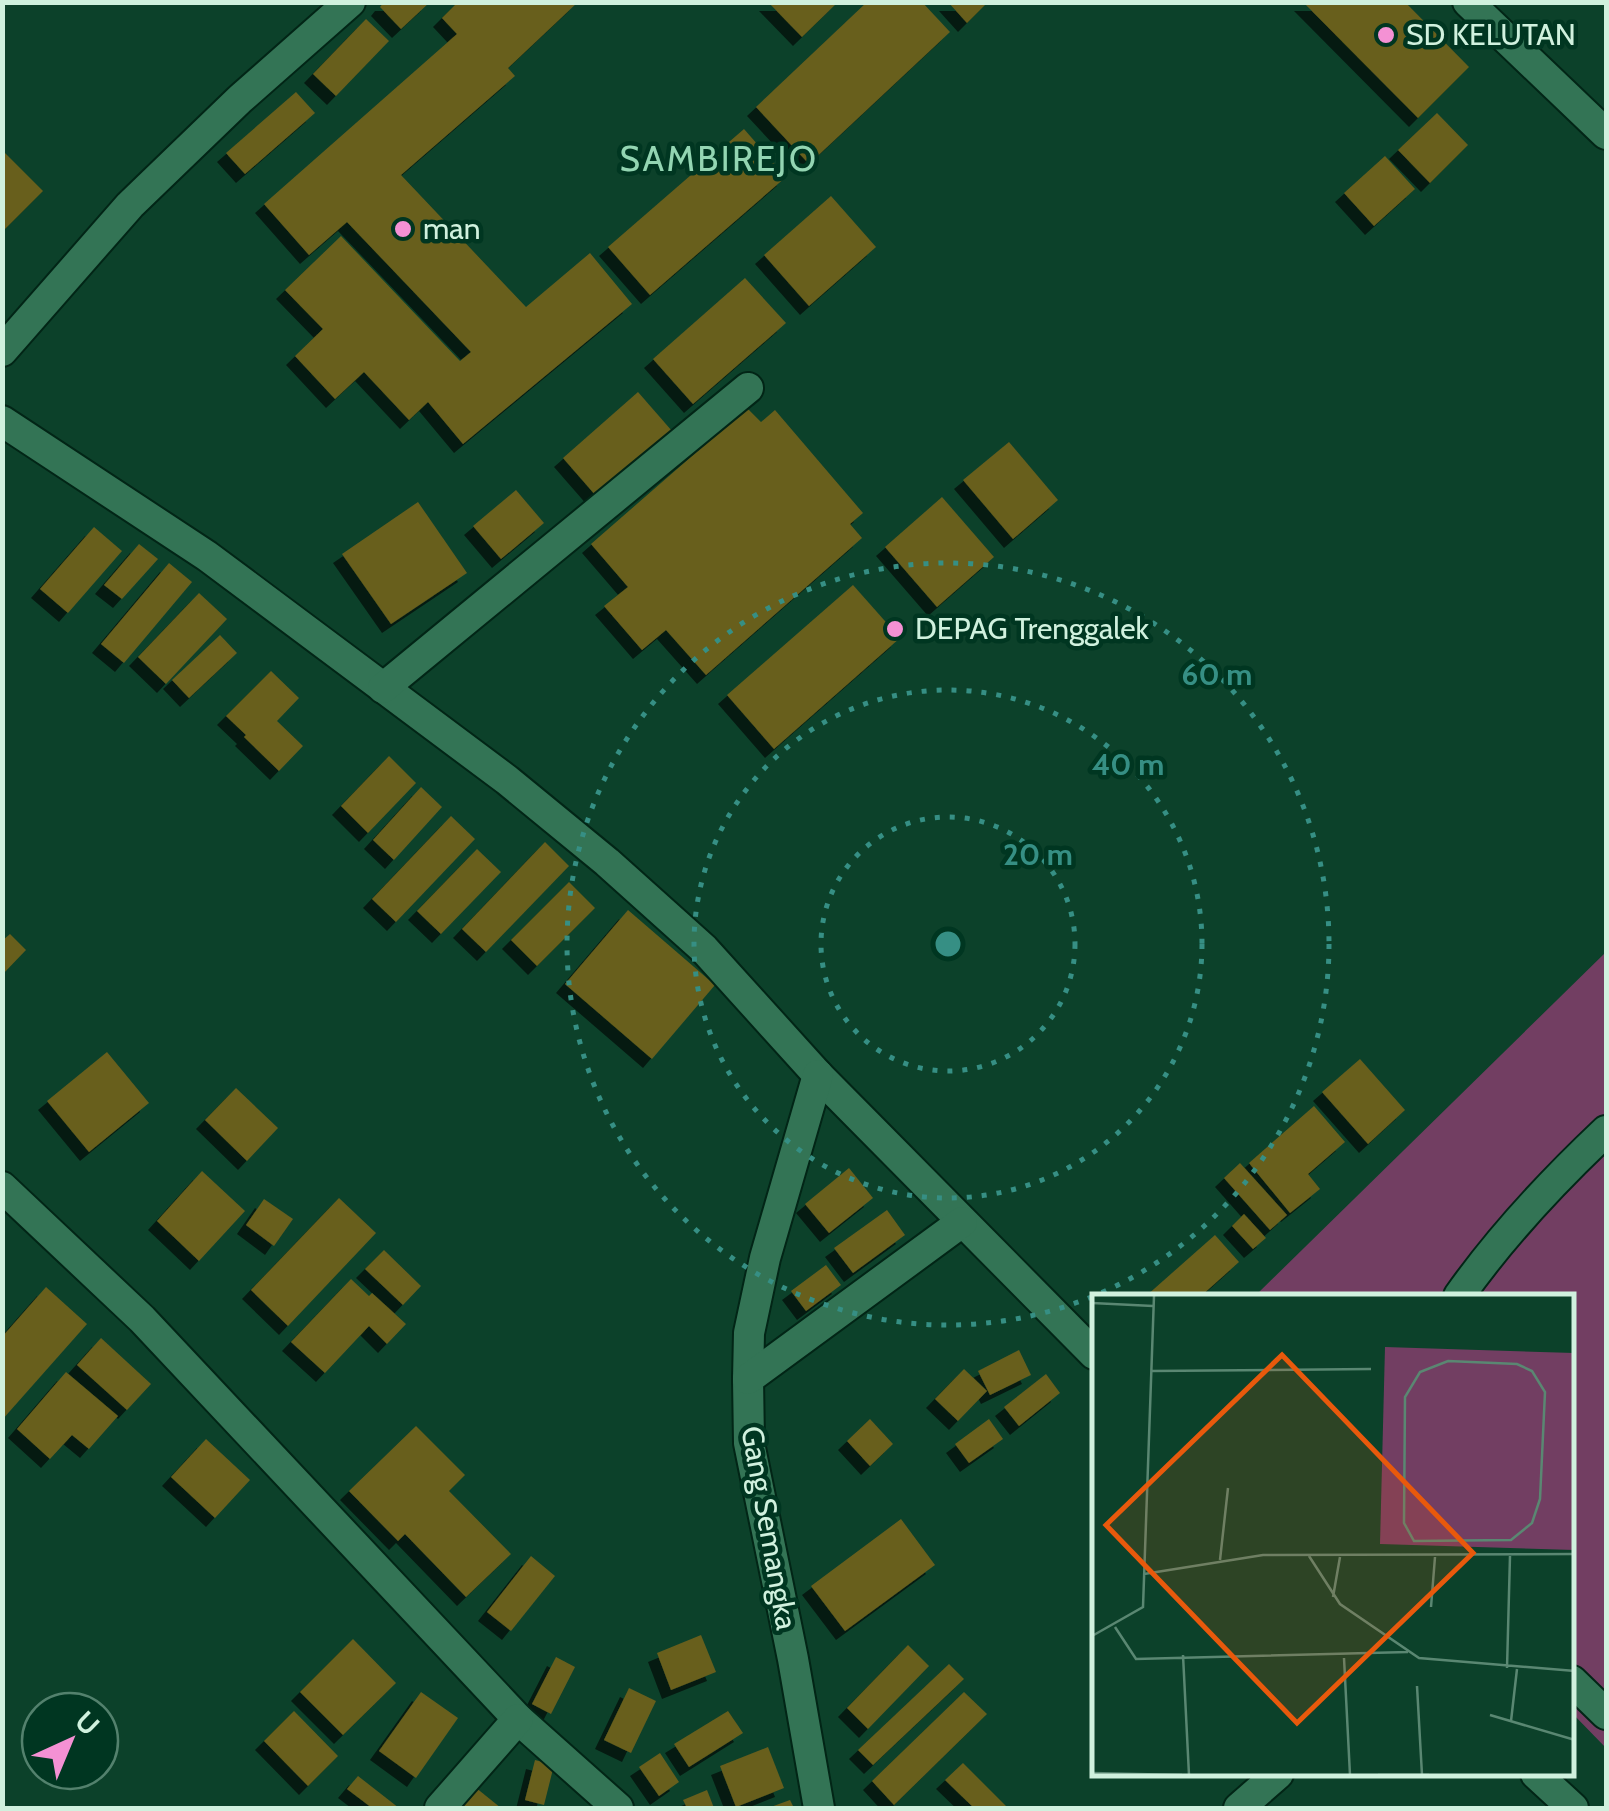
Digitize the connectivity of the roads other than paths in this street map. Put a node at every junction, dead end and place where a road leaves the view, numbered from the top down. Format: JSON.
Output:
{"nodes":[{"id":1,"x":350,"y":2,"type":"edge"},
{"id":2,"x":1468,"y":2,"type":"edge"},
{"id":3,"x":1606,"y":134,"type":"edge"},
{"id":4,"x":2,"y":351,"type":"edge"},
{"id":5,"x":748,"y":388,"type":"dead end"},
{"id":6,"x":2,"y":422,"type":"edge"},
{"id":7,"x":382,"y":688,"type":"junction"},
{"id":8,"x":818,"y":1075,"type":"junction"},
{"id":9,"x":1606,"y":1130,"type":"edge"},
{"id":10,"x":2,"y":1187,"type":"edge"},
{"id":11,"x":962,"y":1222,"type":"junction"},
{"id":12,"x":1459,"y":1294,"type":"edge"},
{"id":13,"x":1092,"y":1352,"type":"edge"},
{"id":14,"x":748,"y":1378,"type":"junction"},
{"id":15,"x":1574,"y":1682,"type":"edge"},
{"id":16,"x":1606,"y":1714,"type":"edge"},
{"id":17,"x":518,"y":1718,"type":"junction"},
{"id":18,"x":1276,"y":1776,"type":"edge"},
{"id":19,"x":1538,"y":1776,"type":"edge"},
{"id":20,"x":440,"y":1808,"type":"edge"},
{"id":21,"x":618,"y":1808,"type":"edge"},
{"id":22,"x":818,"y":1808,"type":"edge"},
{"id":23,"x":1238,"y":1808,"type":"edge"},
{"id":24,"x":1574,"y":1808,"type":"edge"}],
"edges":[{"from":1,"to":4,"type":"street"},
{"from":2,"to":3,"type":"street"},
{"from":5,"to":7,"type":"street"},
{"from":6,"to":7,"type":"street"},
{"from":7,"to":8,"type":"street"},
{"from":8,"to":11,"type":"street"},
{"from":8,"to":14,"type":"street","name":"Gang Semangka"},
{"from":9,"to":12,"type":"street"},
{"from":10,"to":17,"type":"street"},
{"from":11,"to":13,"type":"street"},
{"from":11,"to":14,"type":"street"},
{"from":14,"to":22,"type":"street","name":"Gang Semangka"},
{"from":15,"to":16,"type":"street"},
{"from":17,"to":20,"type":"street"},
{"from":17,"to":21,"type":"street"},
{"from":18,"to":23,"type":"street"},
{"from":19,"to":24,"type":"street"}]}
